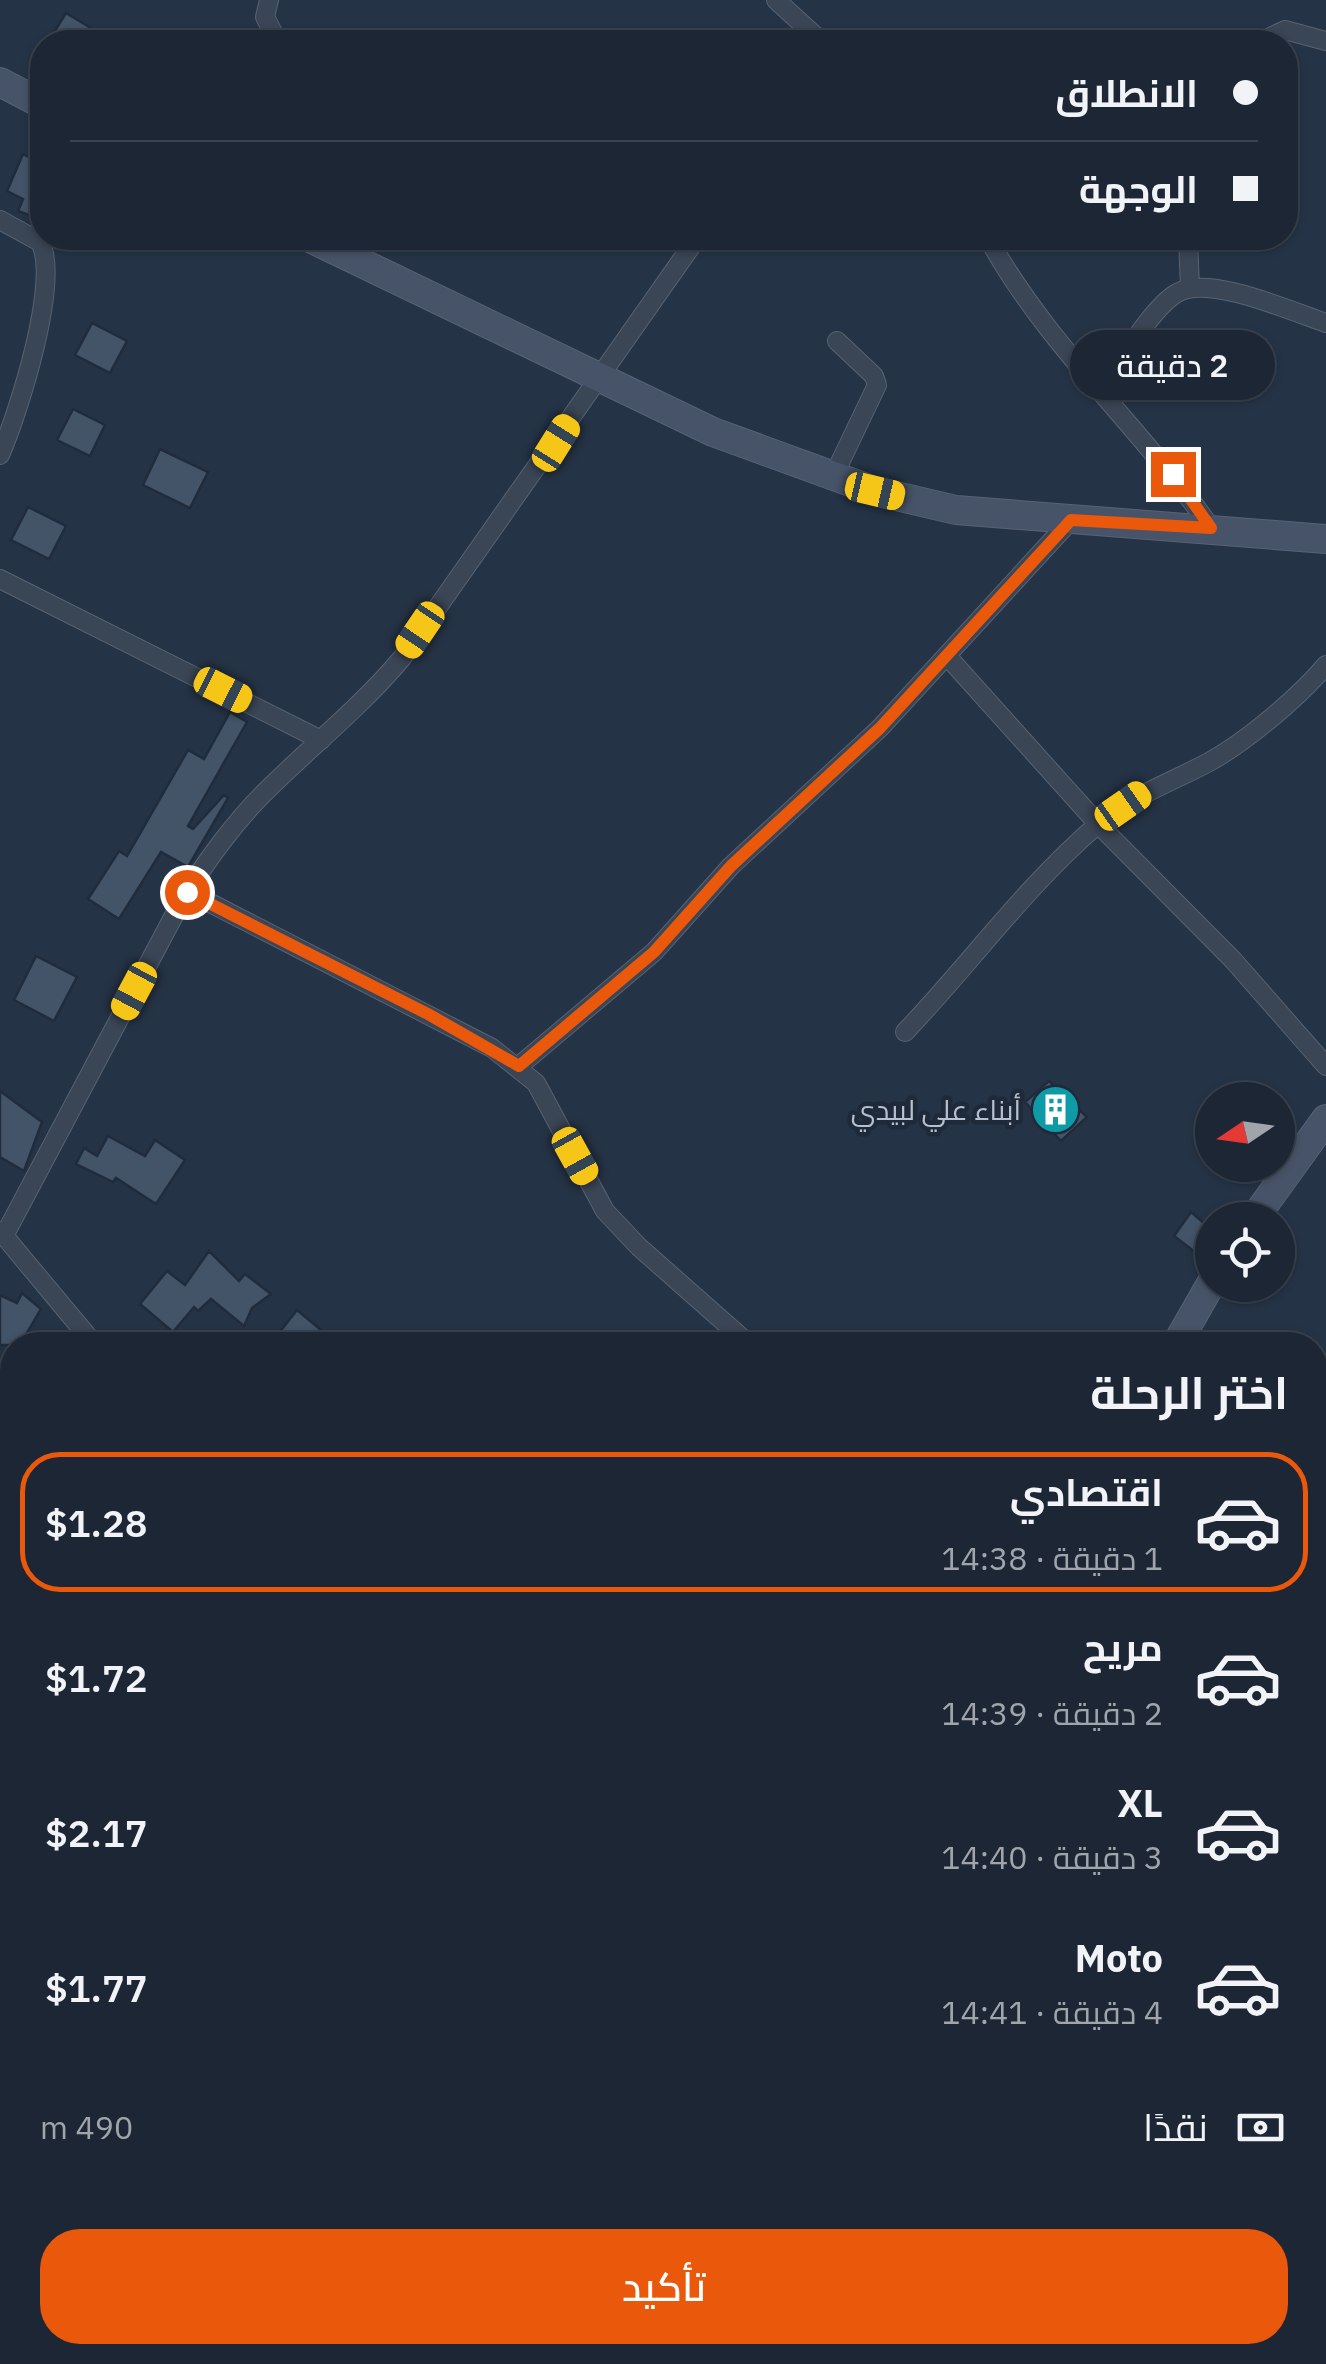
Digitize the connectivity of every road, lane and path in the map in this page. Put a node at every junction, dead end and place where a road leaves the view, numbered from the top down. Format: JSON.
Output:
{"nodes":[{"id":1,"x":269,"y":0,"type":"edge"},
{"id":2,"x":776,"y":0,"type":"edge"},
{"id":3,"x":272,"y":30,"type":"edge"},
{"id":4,"x":809,"y":30,"type":"edge"},
{"id":5,"x":1298,"y":33,"type":"edge"},
{"id":6,"x":1326,"y":41,"type":"edge"},
{"id":7,"x":0,"y":82,"type":"edge"},
{"id":8,"x":30,"y":98,"type":"edge"},
{"id":9,"x":0,"y":220,"type":"edge"},
{"id":10,"x":30,"y":236,"type":"edge"},
{"id":11,"x":42,"y":250,"type":"edge"},
{"id":12,"x":335,"y":250,"type":"edge"},
{"id":13,"x":688,"y":250,"type":"edge"},
{"id":14,"x":995,"y":250,"type":"edge"},
{"id":15,"x":1188,"y":250,"type":"edge"},
{"id":16,"x":1190,"y":288,"type":"junction"},
{"id":17,"x":1326,"y":323,"type":"edge"},
{"id":18,"x":837,"y":341,"type":"dead end"},
{"id":19,"x":597,"y":378,"type":"junction"},
{"id":20,"x":1100,"y":390,"type":"junction"},
{"id":21,"x":0,"y":455,"type":"edge"},
{"id":22,"x":832,"y":477,"type":"junction"},
{"id":23,"x":1071,"y":520,"type":"junction"},
{"id":24,"x":1211,"y":528,"type":"junction"},
{"id":25,"x":1326,"y":539,"type":"edge"},
{"id":26,"x":0,"y":579,"type":"edge"},
{"id":27,"x":947,"y":656,"type":"junction"},
{"id":28,"x":1326,"y":665,"type":"edge"},
{"id":29,"x":321,"y":740,"type":"junction"},
{"id":30,"x":1098,"y":824,"type":"junction"},
{"id":31,"x":187,"y":892,"type":"junction"},
{"id":32,"x":905,"y":1032,"type":"dead end"},
{"id":33,"x":519,"y":1066,"type":"junction"},
{"id":34,"x":1326,"y":1066,"type":"edge"},
{"id":35,"x":1326,"y":1119,"type":"edge"},
{"id":36,"x":1266,"y":1202,"type":"edge"},
{"id":37,"x":2,"y":1233,"type":"edge"},
{"id":38,"x":1201,"y":1302,"type":"edge"},
{"id":39,"x":84,"y":1332,"type":"edge"},
{"id":40,"x":735,"y":1332,"type":"edge"},
{"id":41,"x":1183,"y":1332,"type":"edge"}],
"edges":[{"from":1,"to":3,"type":"street"},
{"from":2,"to":4,"type":"street"},
{"from":5,"to":6,"type":"street"},
{"from":7,"to":8,"type":"street"},
{"from":9,"to":10,"type":"street"},
{"from":11,"to":21,"type":"street"},
{"from":12,"to":19,"type":"street"},
{"from":13,"to":19,"type":"street"},
{"from":14,"to":20,"type":"street"},
{"from":15,"to":16,"type":"street"},
{"from":16,"to":17,"type":"street"},
{"from":16,"to":20,"type":"street"},
{"from":18,"to":22,"type":"street"},
{"from":19,"to":22,"type":"street"},
{"from":19,"to":29,"type":"street"},
{"from":20,"to":24,"type":"street"},
{"from":22,"to":23,"type":"street"},
{"from":23,"to":24,"type":"street"},
{"from":23,"to":27,"type":"street"},
{"from":24,"to":25,"type":"street"},
{"from":26,"to":29,"type":"street"},
{"from":27,"to":30,"type":"street"},
{"from":27,"to":33,"type":"street"},
{"from":28,"to":30,"type":"street"},
{"from":29,"to":31,"type":"street"},
{"from":30,"to":32,"type":"street"},
{"from":30,"to":34,"type":"street"},
{"from":31,"to":33,"type":"street"},
{"from":31,"to":37,"type":"street"},
{"from":33,"to":40,"type":"street"},
{"from":35,"to":36,"type":"street"},
{"from":37,"to":39,"type":"street"},
{"from":38,"to":41,"type":"street"}]}
